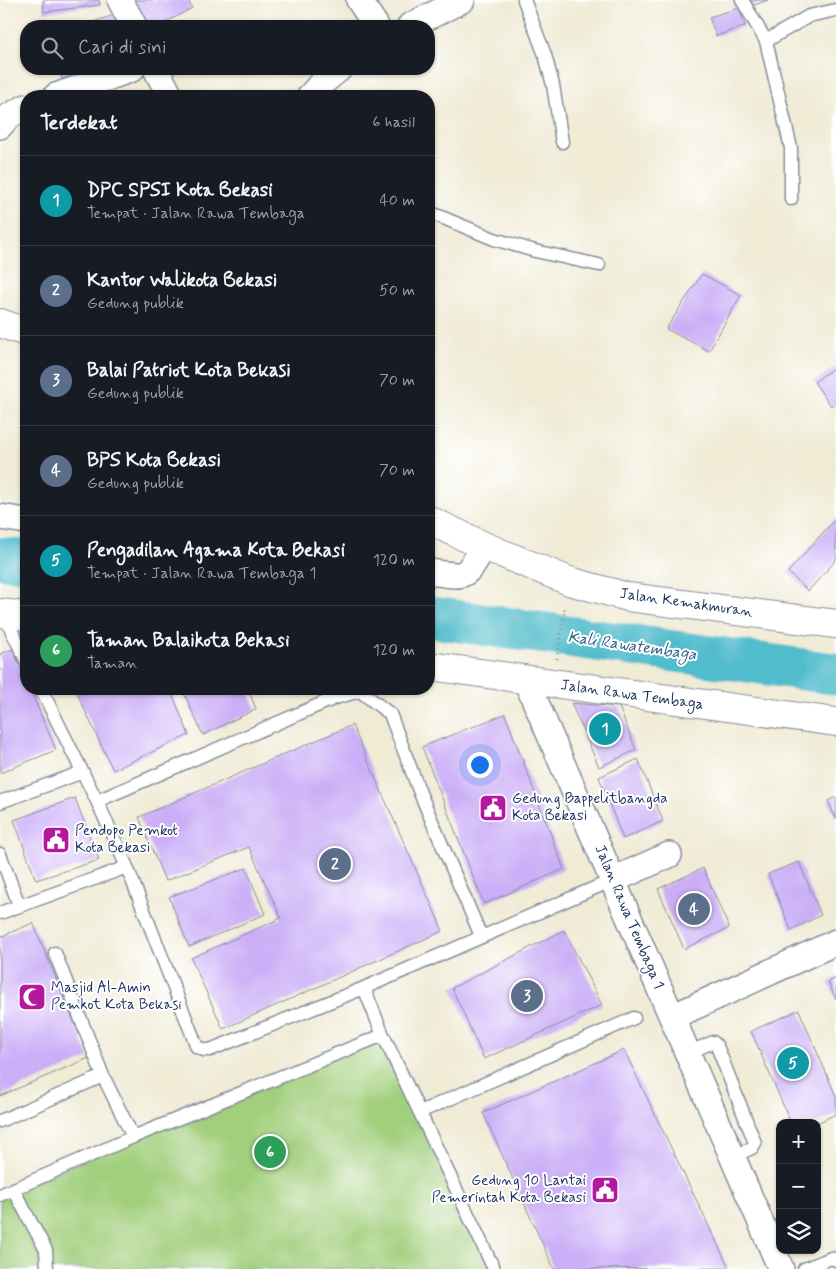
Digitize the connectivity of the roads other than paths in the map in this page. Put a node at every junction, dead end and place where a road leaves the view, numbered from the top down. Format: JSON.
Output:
{"nodes":[{"id":1,"x":120,"y":0,"type":"edge"},
{"id":2,"x":360,"y":0,"type":"edge"},
{"id":3,"x":462,"y":0,"type":"edge"},
{"id":4,"x":524,"y":0,"type":"edge"},
{"id":5,"x":742,"y":0,"type":"edge"},
{"id":6,"x":836,"y":10,"type":"edge"},
{"id":7,"x":131,"y":20,"type":"edge"},
{"id":8,"x":372,"y":20,"type":"edge"},
{"id":9,"x":422,"y":20,"type":"edge"},
{"id":10,"x":766,"y":41,"type":"junction"},
{"id":11,"x":115,"y":75,"type":"edge"},
{"id":12,"x":159,"y":75,"type":"edge"},
{"id":13,"x":332,"y":75,"type":"edge"},
{"id":14,"x":73,"y":90,"type":"edge"},
{"id":15,"x":167,"y":90,"type":"edge"},
{"id":16,"x":316,"y":90,"type":"edge"},
{"id":17,"x":20,"y":110,"type":"edge"},
{"id":18,"x":1,"y":123,"type":"edge"},
{"id":19,"x":562,"y":142,"type":"dead end"},
{"id":20,"x":791,"y":199,"type":"dead end"},
{"id":21,"x":435,"y":214,"type":"edge"},
{"id":22,"x":599,"y":265,"type":"dead end"},
{"id":23,"x":0,"y":517,"type":"edge"},
{"id":24,"x":20,"y":520,"type":"edge"},
{"id":25,"x":435,"y":523,"type":"edge"},
{"id":26,"x":484,"y":546,"type":"junction"},
{"id":27,"x":435,"y":573,"type":"edge"},
{"id":28,"x":10,"y":614,"type":"edge"},
{"id":29,"x":836,"y":624,"type":"edge"},
{"id":30,"x":20,"y":643,"type":"edge"},
{"id":31,"x":435,"y":667,"type":"edge"},
{"id":32,"x":526,"y":680,"type":"junction"},
{"id":33,"x":44,"y":695,"type":"edge"},
{"id":34,"x":348,"y":695,"type":"edge"},
{"id":35,"x":364,"y":695,"type":"edge"},
{"id":36,"x":836,"y":722,"type":"edge"},
{"id":37,"x":83,"y":772,"type":"junction"},
{"id":38,"x":97,"y":801,"type":"junction"},
{"id":39,"x":0,"y":802,"type":"edge"},
{"id":40,"x":0,"y":854,"type":"edge"},
{"id":41,"x":669,"y":855,"type":"dead end"},
{"id":42,"x":127,"y":867,"type":"junction"},
{"id":43,"x":613,"y":880,"type":"junction"},
{"id":44,"x":19,"y":905,"type":"junction"},
{"id":45,"x":0,"y":912,"type":"edge"},
{"id":46,"x":481,"y":936,"type":"junction"},
{"id":47,"x":836,"y":942,"type":"edge"},
{"id":48,"x":56,"y":953,"type":"dead end"},
{"id":49,"x":364,"y":988,"type":"junction"},
{"id":50,"x":672,"y":1017,"type":"junction"},
{"id":51,"x":634,"y":1018,"type":"dead end"},
{"id":52,"x":384,"y":1035,"type":"junction"},
{"id":53,"x":103,"y":1076,"type":"junction"},
{"id":54,"x":420,"y":1112,"type":"junction"},
{"id":55,"x":0,"y":1120,"type":"edge"},
{"id":56,"x":133,"y":1138,"type":"junction"},
{"id":57,"x":14,"y":1189,"type":"junction"},
{"id":58,"x":0,"y":1195,"type":"edge"},
{"id":59,"x":836,"y":1260,"type":"edge"},
{"id":60,"x":48,"y":1269,"type":"edge"},
{"id":61,"x":494,"y":1269,"type":"edge"},
{"id":62,"x":781,"y":1269,"type":"edge"},
{"id":63,"x":804,"y":1269,"type":"edge"}],
"edges":[{"from":1,"to":7,"type":"street"},
{"from":2,"to":8,"type":"street"},
{"from":3,"to":9,"type":"street"},
{"from":4,"to":19,"type":"lane"},
{"from":5,"to":10,"type":"lane"},
{"from":6,"to":10,"type":"lane"},
{"from":10,"to":20,"type":"lane"},
{"from":11,"to":14,"type":"street"},
{"from":12,"to":15,"type":"street"},
{"from":13,"to":16,"type":"street"},
{"from":17,"to":18,"type":"street"},
{"from":21,"to":22,"type":"lane"},
{"from":23,"to":24,"type":"street"},
{"from":25,"to":26,"type":"street","name":"Jalan Kemakmuran"},
{"from":26,"to":27,"type":"street"},
{"from":26,"to":29,"type":"street","name":"Jalan Kemakmuran"},
{"from":28,"to":30,"type":"lane"},
{"from":31,"to":32,"type":"street","name":"Jalan Rawa Tembaga"},
{"from":32,"to":36,"type":"street","name":"Jalan Rawa Tembaga"},
{"from":32,"to":43,"type":"street","name":"Jalan Rawa Tembaga 1"},
{"from":33,"to":37,"type":"lane"},
{"from":34,"to":38,"type":"lane"},
{"from":35,"to":46,"type":"lane"},
{"from":37,"to":38,"type":"lane"},
{"from":37,"to":39,"type":"lane"},
{"from":38,"to":42,"type":"lane"},
{"from":40,"to":44,"type":"lane"},
{"from":41,"to":43,"type":"street"},
{"from":42,"to":44,"type":"lane"},
{"from":42,"to":49,"type":"lane"},
{"from":43,"to":46,"type":"lane"},
{"from":43,"to":50,"type":"street","name":"Jalan Rawa Tembaga 1"},
{"from":44,"to":45,"type":"lane"},
{"from":46,"to":49,"type":"lane"},
{"from":47,"to":50,"type":"street"},
{"from":48,"to":53,"type":"lane"},
{"from":49,"to":52,"type":"lane"},
{"from":50,"to":62,"type":"street","name":"Jalan Rawa Tembaga 1"},
{"from":51,"to":54,"type":"lane"},
{"from":52,"to":54,"type":"lane"},
{"from":52,"to":56,"type":"lane"},
{"from":53,"to":55,"type":"lane"},
{"from":53,"to":56,"type":"lane"},
{"from":54,"to":61,"type":"lane"},
{"from":56,"to":57,"type":"lane"},
{"from":57,"to":58,"type":"lane"},
{"from":57,"to":60,"type":"lane"},
{"from":59,"to":63,"type":"lane"}]}
